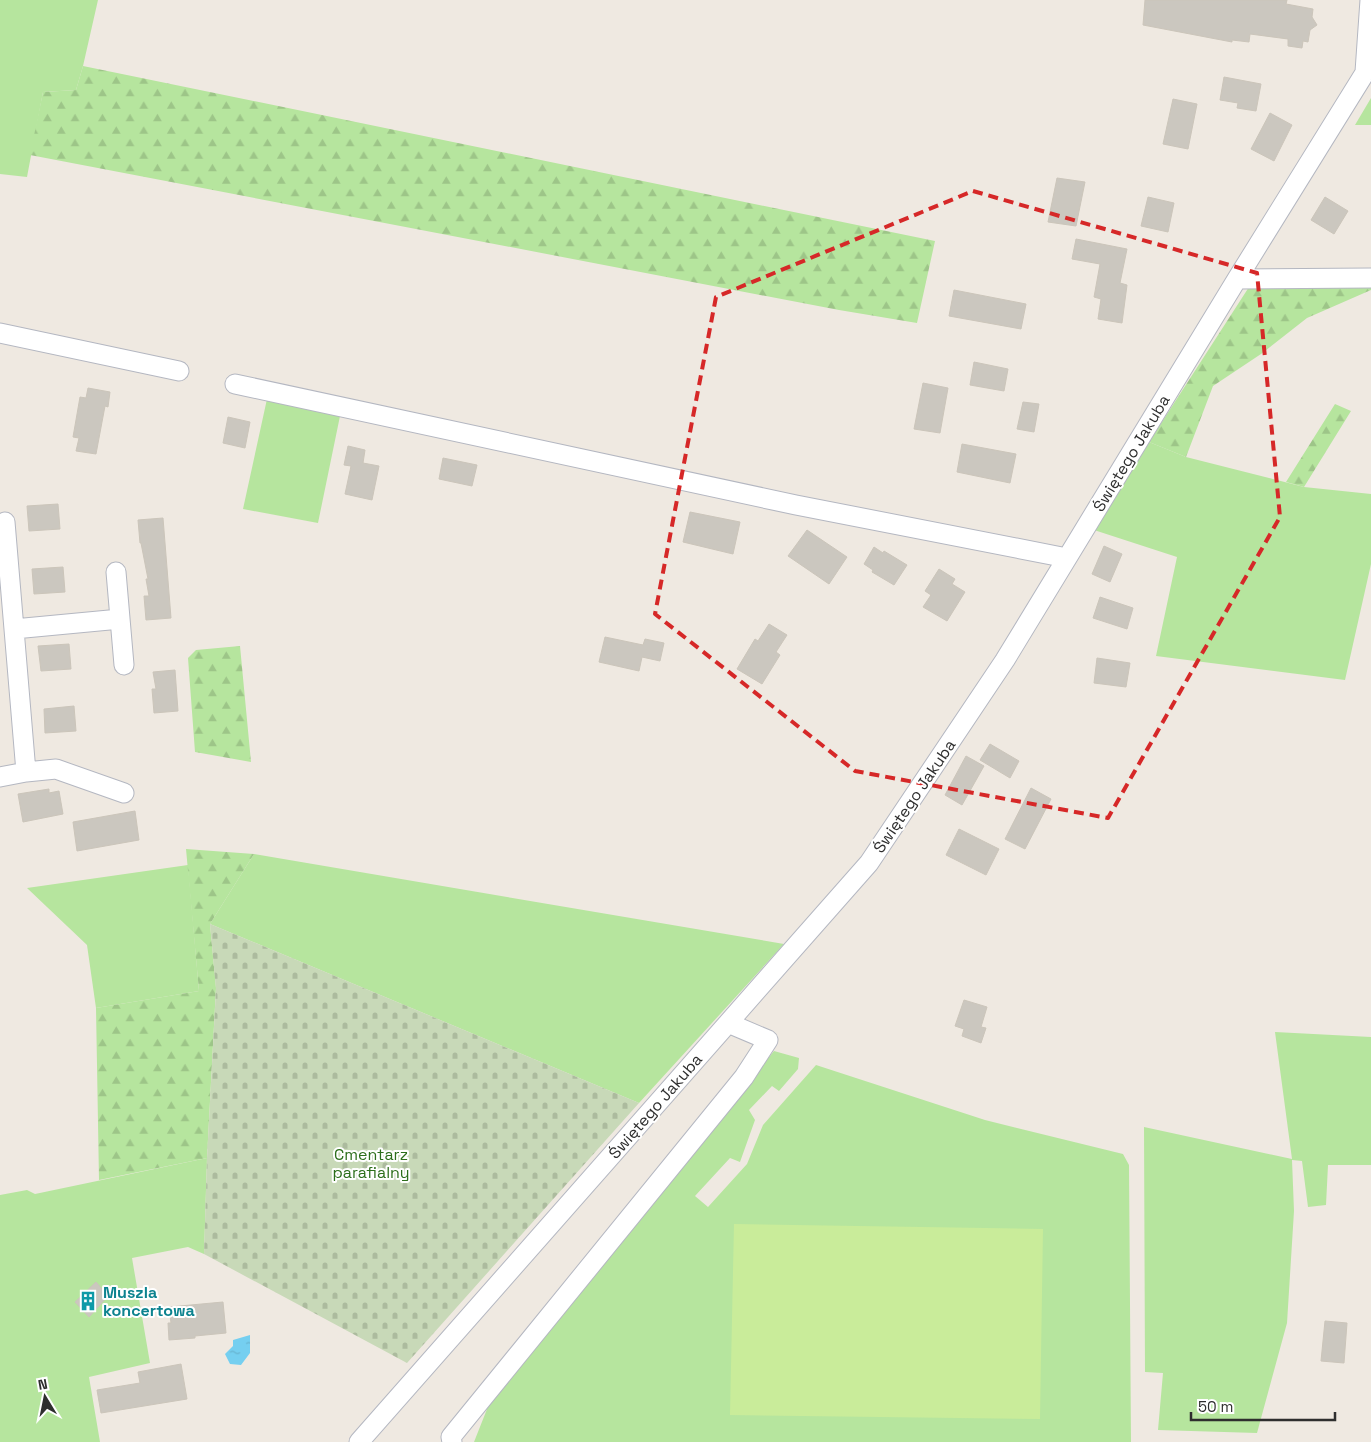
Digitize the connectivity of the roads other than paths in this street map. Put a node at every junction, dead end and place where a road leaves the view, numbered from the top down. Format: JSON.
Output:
{"nodes":[{"id":1,"x":1370,"y":0,"type":"edge"},
{"id":2,"x":1368,"y":67,"type":"edge"},
{"id":3,"x":1371,"y":278,"type":"edge"},
{"id":4,"x":1237,"y":279,"type":"junction"},
{"id":5,"x":0,"y":333,"type":"edge"},
{"id":6,"x":179,"y":371,"type":"dead end"},
{"id":7,"x":235,"y":384,"type":"dead end"},
{"id":8,"x":5,"y":522,"type":"dead end"},
{"id":9,"x":1067,"y":558,"type":"junction"},
{"id":10,"x":116,"y":572,"type":"dead end"},
{"id":11,"x":120,"y":619,"type":"junction"},
{"id":12,"x":14,"y":629,"type":"junction"},
{"id":13,"x":124,"y":665,"type":"dead end"},
{"id":14,"x":26,"y":772,"type":"junction"},
{"id":15,"x":0,"y":777,"type":"edge"},
{"id":16,"x":124,"y":793,"type":"dead end"},
{"id":17,"x":728,"y":1023,"type":"junction"},
{"id":18,"x":359,"y":1442,"type":"edge"},
{"id":19,"x":452,"y":1442,"type":"edge"}],
"edges":[{"from":1,"to":2,"type":"street"},
{"from":2,"to":4,"type":"street","name":"Świętego Jakuba"},
{"from":3,"to":4,"type":"street"},
{"from":4,"to":9,"type":"street","name":"Świętego Jakuba"},
{"from":5,"to":6,"type":"street"},
{"from":7,"to":9,"type":"street"},
{"from":8,"to":12,"type":"street"},
{"from":9,"to":17,"type":"street","name":"Świętego Jakuba"},
{"from":10,"to":11,"type":"street"},
{"from":11,"to":12,"type":"street"},
{"from":11,"to":13,"type":"street"},
{"from":12,"to":14,"type":"street"},
{"from":14,"to":15,"type":"street"},
{"from":14,"to":16,"type":"street"},
{"from":17,"to":18,"type":"street","name":"Świętego Jakuba"},
{"from":17,"to":19,"type":"street"}]}
